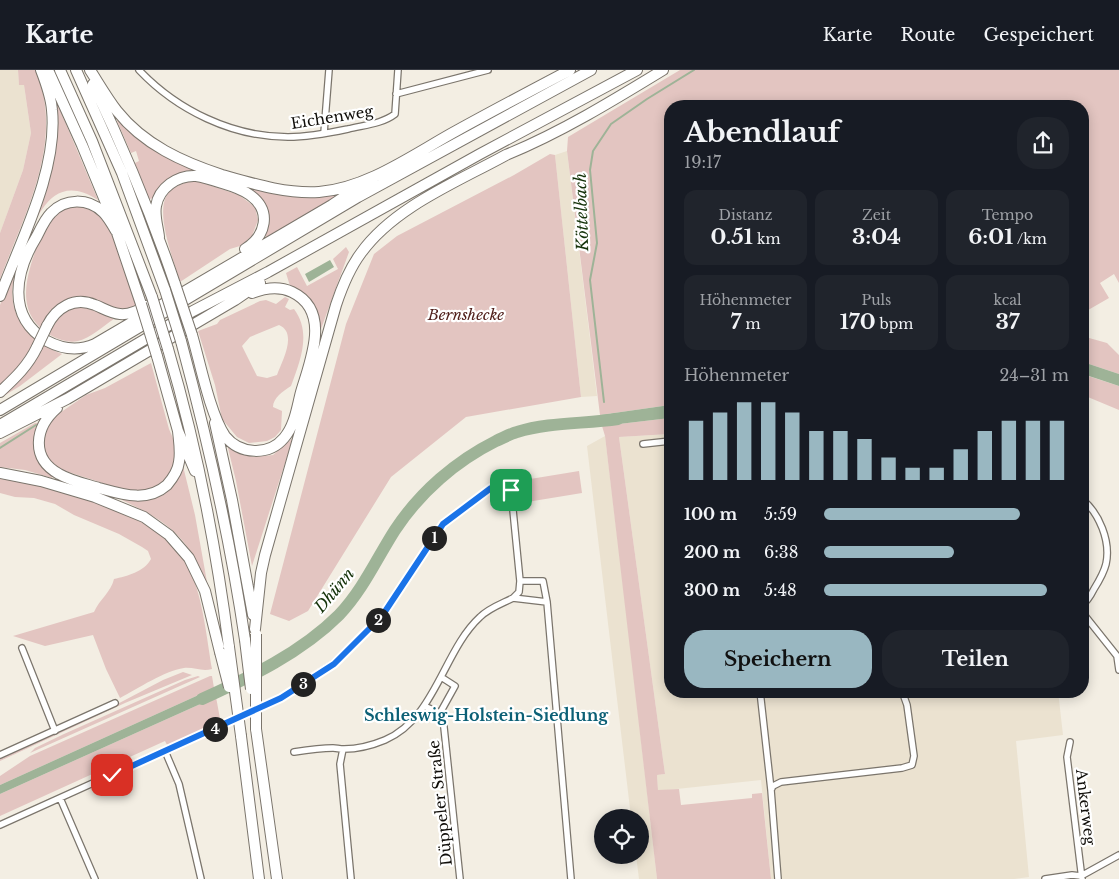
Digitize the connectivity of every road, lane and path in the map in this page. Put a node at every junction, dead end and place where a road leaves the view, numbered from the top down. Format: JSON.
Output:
{"nodes":[{"id":1,"x":41,"y":70,"type":"edge"},
{"id":2,"x":48,"y":70,"type":"edge"},
{"id":3,"x":60,"y":70,"type":"edge"},
{"id":4,"x":76,"y":70,"type":"edge"},
{"id":5,"x":86,"y":70,"type":"edge"},
{"id":6,"x":90,"y":70,"type":"edge"},
{"id":7,"x":139,"y":70,"type":"edge"},
{"id":8,"x":329,"y":70,"type":"edge"},
{"id":9,"x":398,"y":70,"type":"edge"},
{"id":10,"x":454,"y":70,"type":"edge"},
{"id":11,"x":488,"y":70,"type":"edge"},
{"id":12,"x":570,"y":70,"type":"edge"},
{"id":13,"x":591,"y":70,"type":"edge"},
{"id":14,"x":637,"y":70,"type":"edge"},
{"id":15,"x":663,"y":70,"type":"edge"},
{"id":16,"x":454,"y":79,"type":"junction"},
{"id":17,"x":396,"y":94,"type":"junction"},
{"id":18,"x":324,"y":133,"type":"junction"},
{"id":19,"x":374,"y":177,"type":"junction"},
{"id":20,"x":351,"y":225,"type":"junction"},
{"id":21,"x":116,"y":231,"type":"junction"},
{"id":22,"x":159,"y":237,"type":"junction"},
{"id":23,"x":0,"y":296,"type":"edge"},
{"id":24,"x":235,"y":300,"type":"junction"},
{"id":25,"x":0,"y":392,"type":"edge"},
{"id":26,"x":210,"y":398,"type":"junction"},
{"id":27,"x":67,"y":399,"type":"junction"},
{"id":28,"x":0,"y":410,"type":"edge"},
{"id":29,"x":0,"y":425,"type":"edge"},
{"id":30,"x":178,"y":431,"type":"junction"},
{"id":31,"x":0,"y":433,"type":"edge"},
{"id":32,"x":664,"y":442,"type":"edge"},
{"id":33,"x":643,"y":444,"type":"dead end"},
{"id":34,"x":0,"y":473,"type":"edge"},
{"id":35,"x":203,"y":488,"type":"junction"},
{"id":36,"x":1089,"y":507,"type":"edge"},
{"id":37,"x":520,"y":581,"type":"junction"},
{"id":38,"x":513,"y":598,"type":"junction"},
{"id":39,"x":1089,"y":598,"type":"edge"},
{"id":40,"x":547,"y":602,"type":"junction"},
{"id":41,"x":1089,"y":621,"type":"edge"},
{"id":42,"x":255,"y":631,"type":"junction"},
{"id":43,"x":22,"y":648,"type":"dead end"},
{"id":44,"x":225,"y":650,"type":"junction"},
{"id":45,"x":1119,"y":670,"type":"edge"},
{"id":46,"x":441,"y":677,"type":"junction"},
{"id":47,"x":761,"y":698,"type":"edge"},
{"id":48,"x":904,"y":698,"type":"edge"},
{"id":49,"x":115,"y":703,"type":"dead end"},
{"id":50,"x":424,"y":706,"type":"junction"},
{"id":51,"x":440,"y":713,"type":"junction"},
{"id":52,"x":256,"y":730,"type":"junction"},
{"id":53,"x":54,"y":731,"type":"junction"},
{"id":54,"x":1070,"y":742,"type":"dead end"},
{"id":55,"x":343,"y":749,"type":"junction"},
{"id":56,"x":165,"y":751,"type":"junction"},
{"id":57,"x":294,"y":752,"type":"dead end"},
{"id":58,"x":0,"y":756,"type":"edge"},
{"id":59,"x":772,"y":788,"type":"junction"},
{"id":60,"x":60,"y":798,"type":"junction"},
{"id":61,"x":0,"y":825,"type":"edge"},
{"id":62,"x":1119,"y":855,"type":"edge"},
{"id":63,"x":1082,"y":878,"type":"edge"},
{"id":64,"x":95,"y":879,"type":"edge"},
{"id":65,"x":201,"y":879,"type":"edge"},
{"id":66,"x":259,"y":879,"type":"edge"},
{"id":67,"x":277,"y":879,"type":"edge"},
{"id":68,"x":351,"y":879,"type":"edge"},
{"id":69,"x":460,"y":879,"type":"edge"},
{"id":70,"x":571,"y":879,"type":"edge"},
{"id":71,"x":778,"y":879,"type":"edge"},
{"id":72,"x":1045,"y":879,"type":"edge"}],
"edges":[{"from":1,"to":23,"type":"highway"},
{"from":2,"to":21,"type":"highway"},
{"from":3,"to":35,"type":"highway","bridge":true},
{"from":4,"to":52,"type":"highway","bridge":true},
{"from":5,"to":22,"type":"highway"},
{"from":6,"to":19,"type":"highway"},
{"from":7,"to":18,"type":"street","name":"Eichenweg"},
{"from":8,"to":18,"type":"street"},
{"from":9,"to":17,"type":"street"},
{"from":10,"to":16,"type":"street"},
{"from":11,"to":16,"type":"street"},
{"from":12,"to":19,"type":"highway"},
{"from":13,"to":28,"type":"highway"},
{"from":14,"to":20,"type":"highway"},
{"from":15,"to":42,"type":"highway"},
{"from":16,"to":17,"type":"street"},
{"from":17,"to":18,"type":"street","name":"Eichenweg"},
{"from":19,"to":21,"type":"highway"},
{"from":20,"to":24,"type":"highway"},
{"from":20,"to":29,"type":"highway"},
{"from":21,"to":30,"type":"highway","bridge":true},
{"from":22,"to":25,"type":"highway","bridge":true},
{"from":22,"to":26,"type":"highway","bridge":true},
{"from":24,"to":26,"type":"highway"},
{"from":24,"to":27,"type":"highway"},
{"from":26,"to":42,"type":"highway"},
{"from":27,"to":30,"type":"highway"},
{"from":27,"to":31,"type":"highway"},
{"from":30,"to":35,"type":"highway"},
{"from":32,"to":33,"type":"street"},
{"from":34,"to":44,"type":"highway"},
{"from":35,"to":44,"type":"highway"},
{"from":36,"to":39,"type":"street"},
{"from":37,"to":38,"type":"street"},
{"from":37,"to":40,"type":"street"},
{"from":37,"to":56,"type":"street"},
{"from":38,"to":40,"type":"street"},
{"from":38,"to":46,"type":"street"},
{"from":40,"to":70,"type":"street"},
{"from":41,"to":45,"type":"street"},
{"from":42,"to":52,"type":"highway","bridge":true},
{"from":43,"to":53,"type":"street"},
{"from":44,"to":66,"type":"highway","bridge":true},
{"from":46,"to":50,"type":"street"},
{"from":46,"to":51,"type":"street"},
{"from":47,"to":59,"type":"street"},
{"from":48,"to":59,"type":"street"},
{"from":49,"to":53,"type":"street"},
{"from":50,"to":51,"type":"street"},
{"from":50,"to":55,"type":"street"},
{"from":51,"to":69,"type":"street","name":"Düppeler Straße"},
{"from":52,"to":67,"type":"highway"},
{"from":53,"to":58,"type":"street"},
{"from":54,"to":63,"type":"street","name":"Ankerweg"},
{"from":55,"to":57,"type":"street"},
{"from":55,"to":68,"type":"street"},
{"from":56,"to":60,"type":"street"},
{"from":56,"to":65,"type":"street"},
{"from":59,"to":71,"type":"street"},
{"from":60,"to":61,"type":"street"},
{"from":60,"to":64,"type":"street"},
{"from":62,"to":63,"type":"street"},
{"from":63,"to":72,"type":"street"}]}
